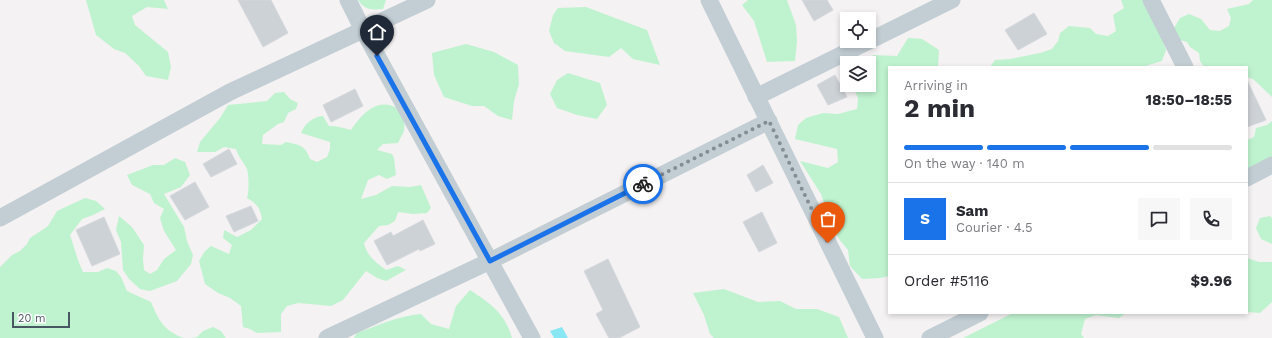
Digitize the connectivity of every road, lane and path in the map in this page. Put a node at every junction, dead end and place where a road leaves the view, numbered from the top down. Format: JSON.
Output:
{"nodes":[{"id":1,"x":348,"y":0,"type":"edge"},
{"id":2,"x":428,"y":0,"type":"edge"},
{"id":3,"x":709,"y":0,"type":"edge"},
{"id":4,"x":952,"y":0,"type":"edge"},
{"id":5,"x":1152,"y":0,"type":"edge"},
{"id":6,"x":362,"y":30,"type":"junction"},
{"id":7,"x":876,"y":38,"type":"edge"},
{"id":8,"x":855,"y":48,"type":"edge"},
{"id":9,"x":1185,"y":66,"type":"edge"},
{"id":10,"x":756,"y":97,"type":"junction"},
{"id":11,"x":769,"y":121,"type":"junction"},
{"id":12,"x":1272,"y":165,"type":"edge"},
{"id":13,"x":1248,"y":177,"type":"edge"},
{"id":14,"x":0,"y":218,"type":"edge"},
{"id":15,"x":490,"y":261,"type":"junction"},
{"id":16,"x":978,"y":314,"type":"edge"},
{"id":17,"x":327,"y":338,"type":"edge"},
{"id":18,"x":532,"y":338,"type":"edge"},
{"id":19,"x":875,"y":338,"type":"edge"},
{"id":20,"x":930,"y":338,"type":"edge"}],
"edges":[{"from":1,"to":6,"type":"street"},
{"from":2,"to":6,"type":"street"},
{"from":3,"to":10,"type":"street"},
{"from":4,"to":7,"type":"street"},
{"from":5,"to":9,"type":"street"},
{"from":6,"to":14,"type":"street"},
{"from":6,"to":15,"type":"street"},
{"from":8,"to":10,"type":"street"},
{"from":10,"to":11,"type":"street"},
{"from":11,"to":15,"type":"street"},
{"from":11,"to":19,"type":"street"},
{"from":12,"to":13,"type":"street"},
{"from":15,"to":17,"type":"street"},
{"from":15,"to":18,"type":"street"},
{"from":16,"to":20,"type":"street"}]}
